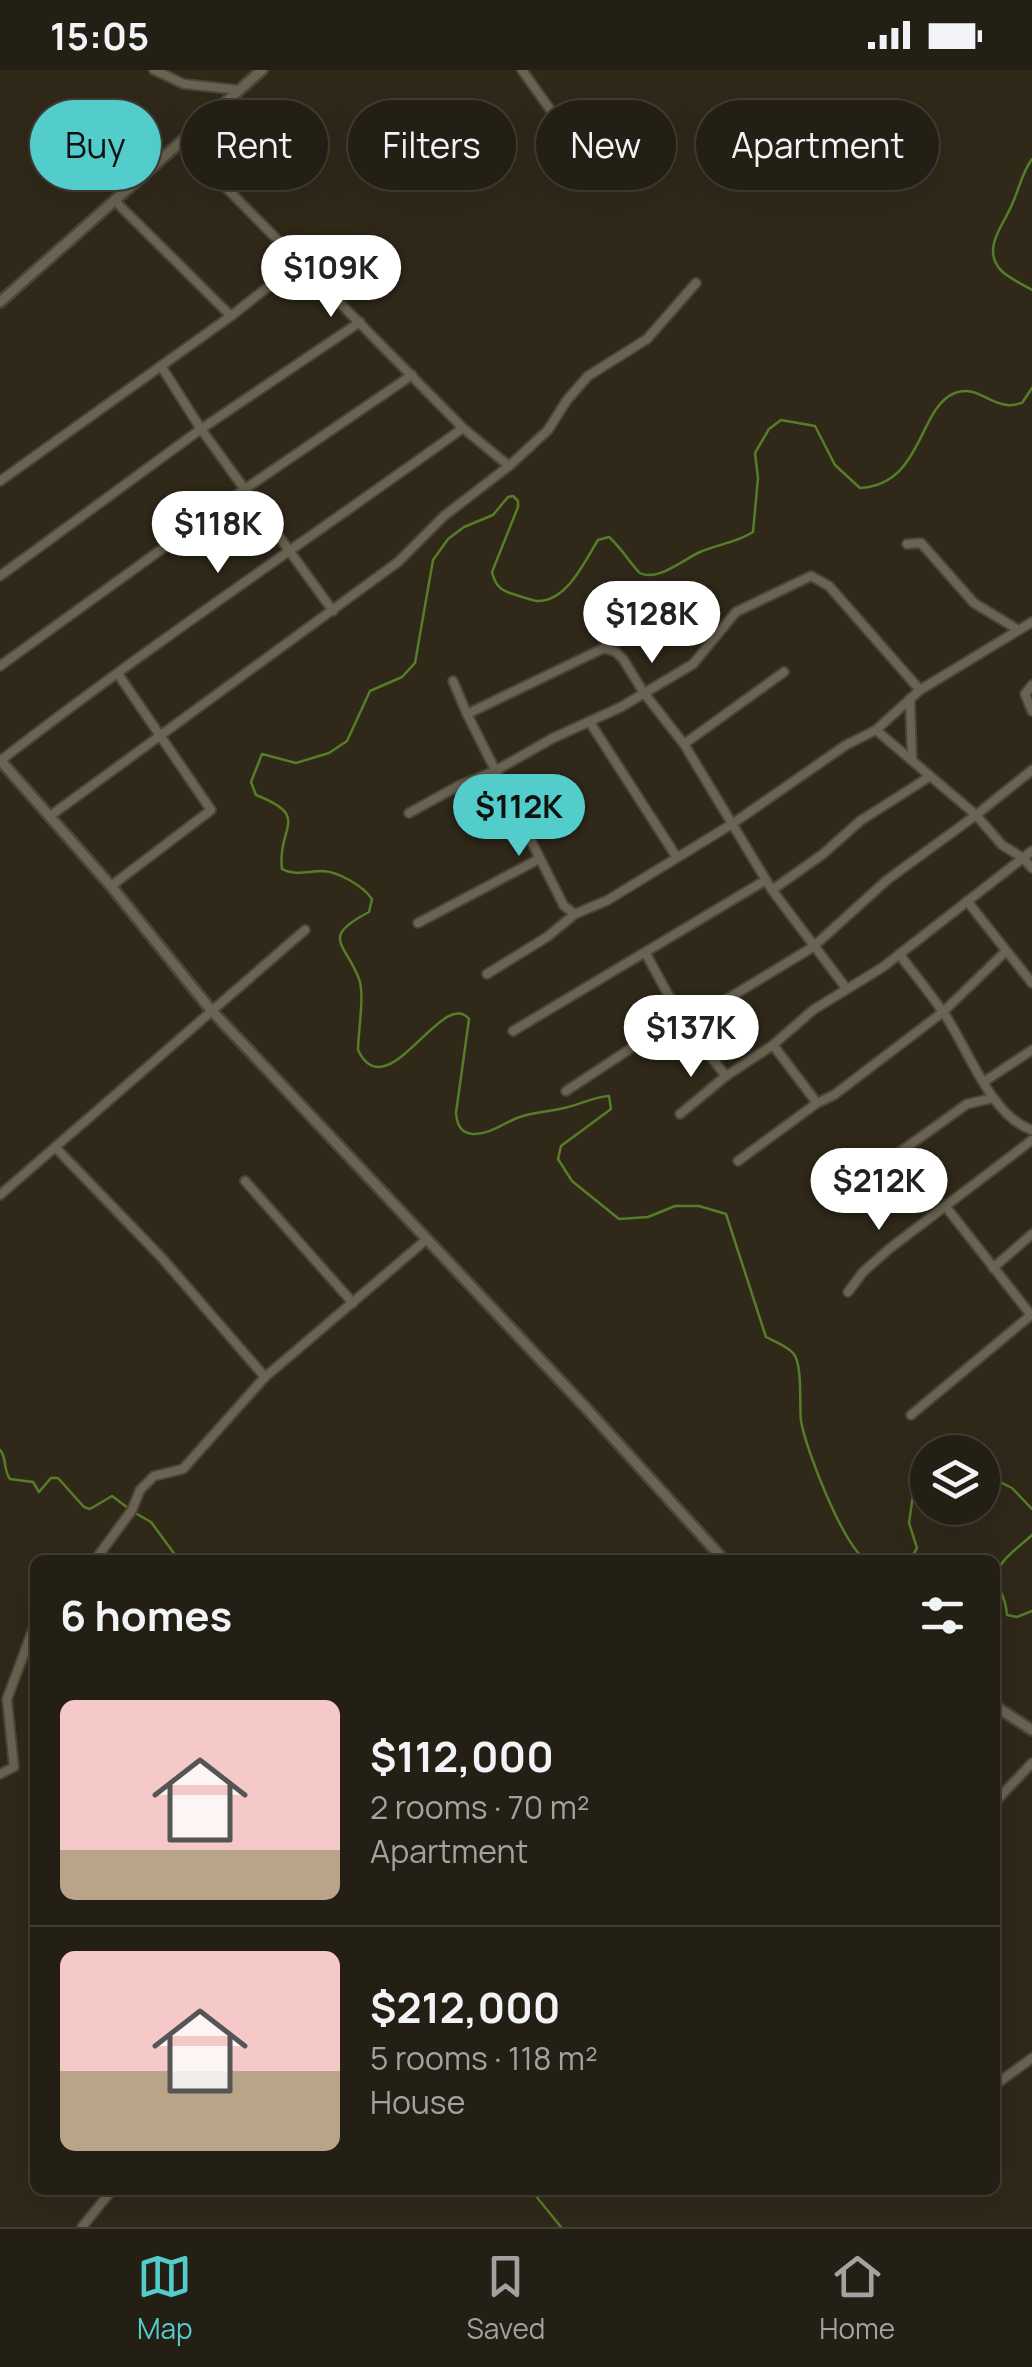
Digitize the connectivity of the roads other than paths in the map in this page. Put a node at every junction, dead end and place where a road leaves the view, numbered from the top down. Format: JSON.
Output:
{"nodes":[{"id":1,"x":154,"y":70,"type":"edge"},
{"id":2,"x":262,"y":70,"type":"edge"},
{"id":3,"x":522,"y":70,"type":"edge"},
{"id":4,"x":239,"y":90,"type":"junction"},
{"id":5,"x":228,"y":100,"type":"edge"},
{"id":6,"x":543,"y":100,"type":"edge"},
{"id":7,"x":181,"y":144,"type":"edge"},
{"id":8,"x":229,"y":190,"type":"edge"},
{"id":9,"x":114,"y":200,"type":"junction"},
{"id":10,"x":300,"y":262,"type":"junction"},
{"id":11,"x":696,"y":283,"type":"dead end"},
{"id":12,"x":0,"y":302,"type":"edge"},
{"id":13,"x":231,"y":316,"type":"junction"},
{"id":14,"x":360,"y":322,"type":"junction"},
{"id":15,"x":160,"y":366,"type":"junction"},
{"id":16,"x":412,"y":376,"type":"junction"},
{"id":17,"x":463,"y":428,"type":"junction"},
{"id":18,"x":202,"y":429,"type":"junction"},
{"id":19,"x":509,"y":466,"type":"junction"},
{"id":20,"x":0,"y":482,"type":"edge"},
{"id":21,"x":246,"y":489,"type":"junction"},
{"id":22,"x":907,"y":544,"type":"dead end"},
{"id":23,"x":292,"y":552,"type":"junction"},
{"id":24,"x":0,"y":576,"type":"edge"},
{"id":25,"x":333,"y":611,"type":"junction"},
{"id":26,"x":1032,"y":622,"type":"edge"},
{"id":27,"x":1017,"y":629,"type":"junction"},
{"id":28,"x":0,"y":666,"type":"edge"},
{"id":29,"x":784,"y":672,"type":"dead end"},
{"id":30,"x":118,"y":674,"type":"junction"},
{"id":31,"x":453,"y":681,"type":"dead end"},
{"id":32,"x":1032,"y":684,"type":"edge"},
{"id":33,"x":920,"y":690,"type":"junction"},
{"id":34,"x":644,"y":693,"type":"junction"},
{"id":35,"x":910,"y":699,"type":"junction"},
{"id":36,"x":1032,"y":711,"type":"edge"},
{"id":37,"x":467,"y":714,"type":"junction"},
{"id":38,"x":591,"y":724,"type":"junction"},
{"id":39,"x":876,"y":730,"type":"junction"},
{"id":40,"x":159,"y":733,"type":"junction"},
{"id":41,"x":684,"y":744,"type":"junction"},
{"id":42,"x":0,"y":760,"type":"edge"},
{"id":43,"x":912,"y":760,"type":"junction"},
{"id":44,"x":1032,"y":770,"type":"edge"},
{"id":45,"x":495,"y":771,"type":"junction"},
{"id":46,"x":929,"y":777,"type":"junction"},
{"id":47,"x":409,"y":814,"type":"dead end"},
{"id":48,"x":50,"y":816,"type":"junction"},
{"id":49,"x":976,"y":816,"type":"junction"},
{"id":50,"x":732,"y":824,"type":"junction"},
{"id":51,"x":1032,"y":851,"type":"edge"},
{"id":52,"x":676,"y":856,"type":"junction"},
{"id":53,"x":540,"y":858,"type":"junction"},
{"id":54,"x":1023,"y":858,"type":"junction"},
{"id":55,"x":1032,"y":868,"type":"edge"},
{"id":56,"x":766,"y":880,"type":"junction"},
{"id":57,"x":112,"y":886,"type":"junction"},
{"id":58,"x":772,"y":890,"type":"junction"},
{"id":59,"x":967,"y":901,"type":"junction"},
{"id":60,"x":575,"y":914,"type":"junction"},
{"id":61,"x":418,"y":923,"type":"dead end"},
{"id":62,"x":305,"y":930,"type":"dead end"},
{"id":63,"x":812,"y":948,"type":"junction"},
{"id":64,"x":1006,"y":951,"type":"junction"},
{"id":65,"x":646,"y":954,"type":"junction"},
{"id":66,"x":898,"y":954,"type":"junction"},
{"id":67,"x":488,"y":974,"type":"dead end"},
{"id":68,"x":1032,"y":983,"type":"edge"},
{"id":69,"x":846,"y":988,"type":"junction"},
{"id":70,"x":211,"y":1010,"type":"junction"},
{"id":71,"x":943,"y":1012,"type":"junction"},
{"id":72,"x":682,"y":1020,"type":"junction"},
{"id":73,"x":512,"y":1032,"type":"dead end"},
{"id":74,"x":774,"y":1046,"type":"junction"},
{"id":75,"x":1032,"y":1050,"type":"edge"},
{"id":76,"x":726,"y":1076,"type":"junction"},
{"id":77,"x":985,"y":1082,"type":"junction"},
{"id":78,"x":566,"y":1091,"type":"dead end"},
{"id":79,"x":993,"y":1098,"type":"junction"},
{"id":80,"x":817,"y":1103,"type":"junction"},
{"id":81,"x":680,"y":1114,"type":"dead end"},
{"id":82,"x":1032,"y":1130,"type":"edge"},
{"id":83,"x":1032,"y":1140,"type":"edge"},
{"id":84,"x":55,"y":1147,"type":"junction"},
{"id":85,"x":738,"y":1161,"type":"dead end"},
{"id":86,"x":245,"y":1181,"type":"dead end"},
{"id":87,"x":0,"y":1196,"type":"edge"},
{"id":88,"x":837,"y":1197,"type":"dead end"},
{"id":89,"x":946,"y":1207,"type":"junction"},
{"id":90,"x":1032,"y":1234,"type":"edge"},
{"id":91,"x":427,"y":1239,"type":"junction"},
{"id":92,"x":993,"y":1268,"type":"junction"},
{"id":93,"x":848,"y":1292,"type":"dead end"},
{"id":94,"x":352,"y":1302,"type":"junction"},
{"id":95,"x":265,"y":1377,"type":"junction"},
{"id":96,"x":911,"y":1415,"type":"dead end"},
{"id":97,"x":100,"y":1555,"type":"edge"},
{"id":98,"x":716,"y":1555,"type":"edge"},
{"id":99,"x":30,"y":1637,"type":"edge"},
{"id":100,"x":1000,"y":1709,"type":"edge"},
{"id":101,"x":1032,"y":1730,"type":"edge"},
{"id":102,"x":1032,"y":1763,"type":"edge"},
{"id":103,"x":0,"y":1774,"type":"edge"},
{"id":104,"x":1000,"y":1797,"type":"edge"},
{"id":105,"x":1032,"y":2058,"type":"edge"},
{"id":106,"x":1000,"y":2081,"type":"edge"},
{"id":107,"x":108,"y":2195,"type":"edge"},
{"id":108,"x":82,"y":2227,"type":"edge"}],
"edges":[{"from":1,"to":4,"type":"street"},
{"from":2,"to":4,"type":"street"},
{"from":3,"to":6,"type":"street"},
{"from":4,"to":5,"type":"street"},
{"from":7,"to":9,"type":"street"},
{"from":8,"to":10,"type":"street"},
{"from":9,"to":12,"type":"street"},
{"from":9,"to":13,"type":"street"},
{"from":10,"to":13,"type":"street"},
{"from":10,"to":14,"type":"street"},
{"from":11,"to":19,"type":"street"},
{"from":13,"to":15,"type":"street"},
{"from":14,"to":16,"type":"street"},
{"from":14,"to":18,"type":"street"},
{"from":15,"to":18,"type":"street"},
{"from":15,"to":20,"type":"street"},
{"from":16,"to":17,"type":"street"},
{"from":16,"to":21,"type":"street"},
{"from":17,"to":19,"type":"street"},
{"from":17,"to":23,"type":"street"},
{"from":18,"to":21,"type":"street"},
{"from":18,"to":24,"type":"street"},
{"from":19,"to":25,"type":"street"},
{"from":21,"to":23,"type":"street"},
{"from":21,"to":28,"type":"street"},
{"from":22,"to":27,"type":"street"},
{"from":23,"to":25,"type":"street"},
{"from":23,"to":30,"type":"street"},
{"from":25,"to":40,"type":"street"},
{"from":26,"to":27,"type":"street"},
{"from":27,"to":33,"type":"street"},
{"from":29,"to":41,"type":"street"},
{"from":30,"to":40,"type":"street"},
{"from":30,"to":42,"type":"street"},
{"from":31,"to":37,"type":"street"},
{"from":32,"to":36,"type":"street"},
{"from":33,"to":34,"type":"street"},
{"from":33,"to":35,"type":"street"},
{"from":34,"to":37,"type":"street"},
{"from":34,"to":38,"type":"street"},
{"from":34,"to":41,"type":"street"},
{"from":35,"to":39,"type":"street"},
{"from":35,"to":43,"type":"street"},
{"from":37,"to":45,"type":"street"},
{"from":38,"to":45,"type":"street"},
{"from":38,"to":52,"type":"street"},
{"from":39,"to":43,"type":"street"},
{"from":39,"to":50,"type":"street"},
{"from":40,"to":48,"type":"street"},
{"from":40,"to":57,"type":"street"},
{"from":41,"to":50,"type":"street"},
{"from":42,"to":48,"type":"street"},
{"from":43,"to":46,"type":"street"},
{"from":44,"to":49,"type":"street"},
{"from":45,"to":47,"type":"street"},
{"from":45,"to":53,"type":"street"},
{"from":46,"to":49,"type":"street"},
{"from":46,"to":58,"type":"street"},
{"from":48,"to":57,"type":"street"},
{"from":49,"to":54,"type":"street"},
{"from":49,"to":63,"type":"street"},
{"from":50,"to":52,"type":"street"},
{"from":50,"to":56,"type":"street"},
{"from":51,"to":54,"type":"street"},
{"from":52,"to":60,"type":"street"},
{"from":53,"to":60,"type":"street"},
{"from":53,"to":61,"type":"street"},
{"from":54,"to":55,"type":"street"},
{"from":54,"to":59,"type":"street"},
{"from":56,"to":58,"type":"street"},
{"from":56,"to":65,"type":"street"},
{"from":57,"to":70,"type":"street"},
{"from":58,"to":63,"type":"street"},
{"from":59,"to":64,"type":"street"},
{"from":59,"to":66,"type":"street"},
{"from":60,"to":67,"type":"street"},
{"from":62,"to":70,"type":"street"},
{"from":63,"to":69,"type":"street"},
{"from":63,"to":72,"type":"street"},
{"from":64,"to":68,"type":"street"},
{"from":64,"to":71,"type":"street"},
{"from":65,"to":72,"type":"street"},
{"from":65,"to":73,"type":"street"},
{"from":66,"to":69,"type":"street"},
{"from":66,"to":71,"type":"street"},
{"from":69,"to":74,"type":"street"},
{"from":70,"to":84,"type":"street"},
{"from":70,"to":91,"type":"street"},
{"from":71,"to":77,"type":"street"},
{"from":71,"to":80,"type":"street"},
{"from":72,"to":76,"type":"street"},
{"from":72,"to":78,"type":"street"},
{"from":74,"to":76,"type":"street"},
{"from":74,"to":80,"type":"street"},
{"from":75,"to":77,"type":"street"},
{"from":76,"to":81,"type":"street"},
{"from":77,"to":79,"type":"street"},
{"from":79,"to":82,"type":"street"},
{"from":79,"to":88,"type":"street"},
{"from":80,"to":85,"type":"street"},
{"from":83,"to":89,"type":"street"},
{"from":84,"to":87,"type":"street"},
{"from":84,"to":95,"type":"street"},
{"from":86,"to":94,"type":"street"},
{"from":89,"to":92,"type":"street"},
{"from":89,"to":93,"type":"street"},
{"from":90,"to":92,"type":"street"},
{"from":91,"to":94,"type":"street"},
{"from":91,"to":98,"type":"street"},
{"from":92,"to":96,"type":"street"},
{"from":94,"to":95,"type":"street"},
{"from":95,"to":97,"type":"street"},
{"from":99,"to":103,"type":"street"},
{"from":100,"to":101,"type":"street"},
{"from":102,"to":104,"type":"street"},
{"from":105,"to":106,"type":"street"},
{"from":107,"to":108,"type":"street"}]}
